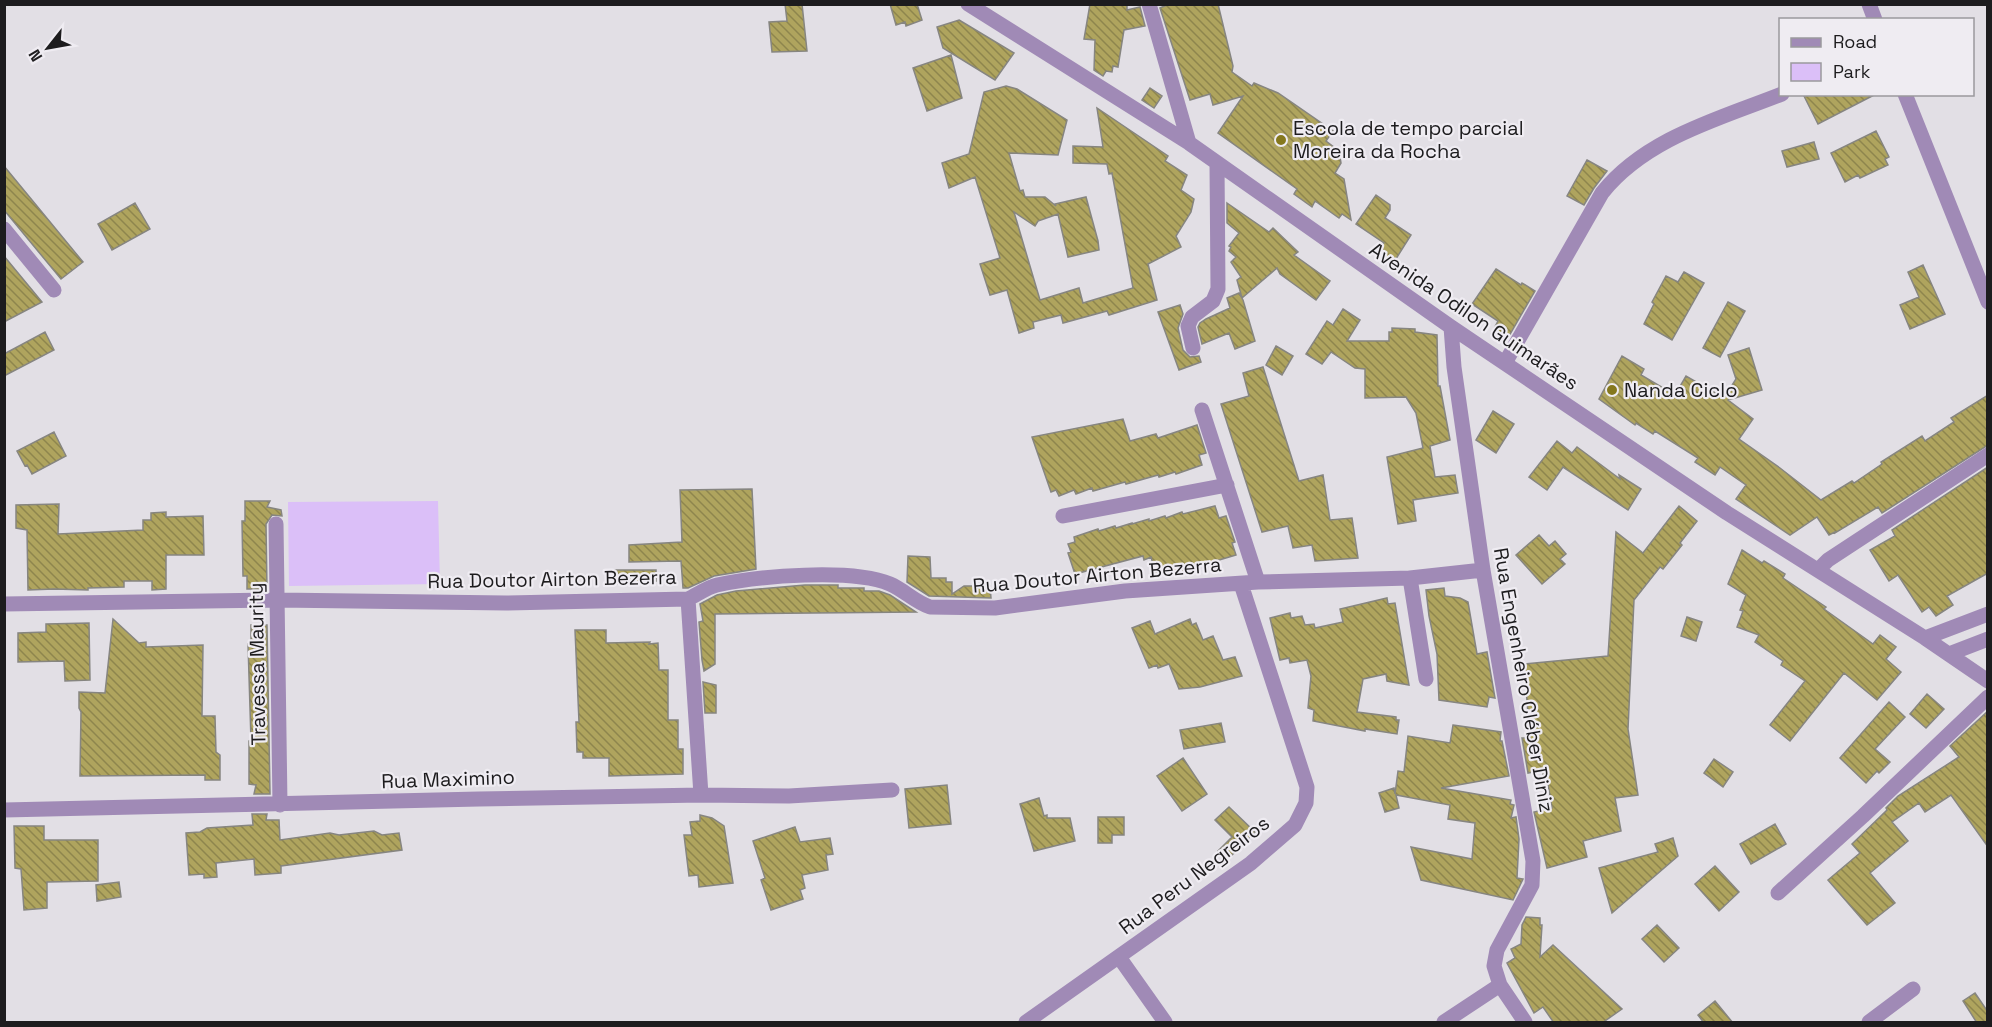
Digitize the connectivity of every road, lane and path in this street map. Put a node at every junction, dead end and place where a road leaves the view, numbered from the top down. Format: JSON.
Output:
{"nodes":[{"id":1,"x":968,"y":4,"type":"edge"},
{"id":2,"x":1149,"y":4,"type":"edge"},
{"id":3,"x":1779,"y":95,"type":"edge"},
{"id":4,"x":1906,"y":96,"type":"edge"},
{"id":5,"x":1189,"y":143,"type":"junction"},
{"id":6,"x":1217,"y":164,"type":"junction"},
{"id":7,"x":4,"y":229,"type":"edge"},
{"id":8,"x":54,"y":290,"type":"dead end"},
{"id":9,"x":1988,"y":302,"type":"edge"},
{"id":10,"x":1451,"y":327,"type":"junction"},
{"id":11,"x":1193,"y":348,"type":"dead end"},
{"id":12,"x":1505,"y":363,"type":"junction"},
{"id":13,"x":1202,"y":410,"type":"dead end"},
{"id":14,"x":1988,"y":455,"type":"edge"},
{"id":15,"x":1227,"y":485,"type":"junction"},
{"id":16,"x":1063,"y":516,"type":"dead end"},
{"id":17,"x":276,"y":524,"type":"dead end"},
{"id":18,"x":1483,"y":570,"type":"junction"},
{"id":19,"x":1818,"y":570,"type":"junction"},
{"id":20,"x":1410,"y":578,"type":"junction"},
{"id":21,"x":1258,"y":582,"type":"junction"},
{"id":22,"x":1241,"y":584,"type":"junction"},
{"id":23,"x":688,"y":598,"type":"junction"},
{"id":24,"x":278,"y":600,"type":"junction"},
{"id":25,"x":4,"y":604,"type":"edge"},
{"id":26,"x":1988,"y":614,"type":"edge"},
{"id":27,"x":1925,"y":638,"type":"junction"},
{"id":28,"x":1988,"y":639,"type":"edge"},
{"id":29,"x":1949,"y":654,"type":"junction"},
{"id":30,"x":1426,"y":679,"type":"dead end"},
{"id":31,"x":1988,"y":681,"type":"edge"},
{"id":32,"x":1988,"y":697,"type":"edge"},
{"id":33,"x":892,"y":790,"type":"dead end"},
{"id":34,"x":701,"y":795,"type":"junction"},
{"id":35,"x":280,"y":805,"type":"junction"},
{"id":36,"x":4,"y":810,"type":"edge"},
{"id":37,"x":1778,"y":893,"type":"dead end"},
{"id":38,"x":1119,"y":957,"type":"junction"},
{"id":39,"x":1500,"y":985,"type":"junction"},
{"id":40,"x":1912,"y":989,"type":"dead end"},
{"id":41,"x":1026,"y":1023,"type":"edge"},
{"id":42,"x":1165,"y":1023,"type":"edge"},
{"id":43,"x":1444,"y":1023,"type":"edge"},
{"id":44,"x":1525,"y":1023,"type":"edge"},
{"id":45,"x":1869,"y":1023,"type":"edge"}],
"edges":[{"from":1,"to":5,"type":"street","name":"Avenida Odilon Guimarães"},
{"from":2,"to":5,"type":"street"},
{"from":3,"to":12,"type":"street"},
{"from":4,"to":9,"type":"street"},
{"from":5,"to":6,"type":"street","name":"Avenida Odilon Guimarães"},
{"from":6,"to":10,"type":"street","name":"Avenida Odilon Guimarães"},
{"from":6,"to":11,"type":"street"},
{"from":7,"to":8,"type":"street"},
{"from":10,"to":12,"type":"street","name":"Avenida Odilon Guimarães"},
{"from":10,"to":18,"type":"street","name":"Rua Engenheiro Cléber Diniz"},
{"from":12,"to":19,"type":"street","name":"Avenida Odilon Guimarães"},
{"from":13,"to":15,"type":"street"},
{"from":14,"to":19,"type":"street"},
{"from":15,"to":16,"type":"street"},
{"from":15,"to":21,"type":"street"},
{"from":17,"to":24,"type":"street","name":"Travessa Maurity"},
{"from":18,"to":20,"type":"street","name":"Rua Doutor Airton Bezerra"},
{"from":18,"to":39,"type":"street","name":"Rua Engenheiro Cléber Diniz"},
{"from":19,"to":27,"type":"street","name":"Avenida Odilon Guimarães"},
{"from":20,"to":21,"type":"street","name":"Rua Doutor Airton Bezerra"},
{"from":20,"to":30,"type":"street"},
{"from":21,"to":22,"type":"street","name":"Rua Doutor Airton Bezerra"},
{"from":22,"to":23,"type":"street","name":"Rua Doutor Airton Bezerra"},
{"from":22,"to":38,"type":"street","name":"Rua Peru Negreiros"},
{"from":23,"to":24,"type":"street","name":"Rua Doutor Airton Bezerra"},
{"from":23,"to":34,"type":"street"},
{"from":24,"to":25,"type":"street","name":"Rua Doutor Airton Bezerra"},
{"from":24,"to":35,"type":"street","name":"Travessa Maurity"},
{"from":26,"to":27,"type":"street"},
{"from":27,"to":29,"type":"street","name":"Avenida Odilon Guimarães"},
{"from":28,"to":29,"type":"street"},
{"from":29,"to":31,"type":"street","name":"Avenida Odilon Guimarães"},
{"from":32,"to":37,"type":"street"},
{"from":33,"to":34,"type":"street","name":"Rua Maximino"},
{"from":34,"to":35,"type":"street","name":"Rua Maximino"},
{"from":35,"to":36,"type":"street","name":"Rua Maximino"},
{"from":38,"to":41,"type":"street","name":"Rua Peru Negreiros"},
{"from":38,"to":42,"type":"street"},
{"from":39,"to":43,"type":"street"},
{"from":39,"to":44,"type":"street","name":"Rua Engenheiro Cléber Diniz"},
{"from":40,"to":45,"type":"street"}]}
